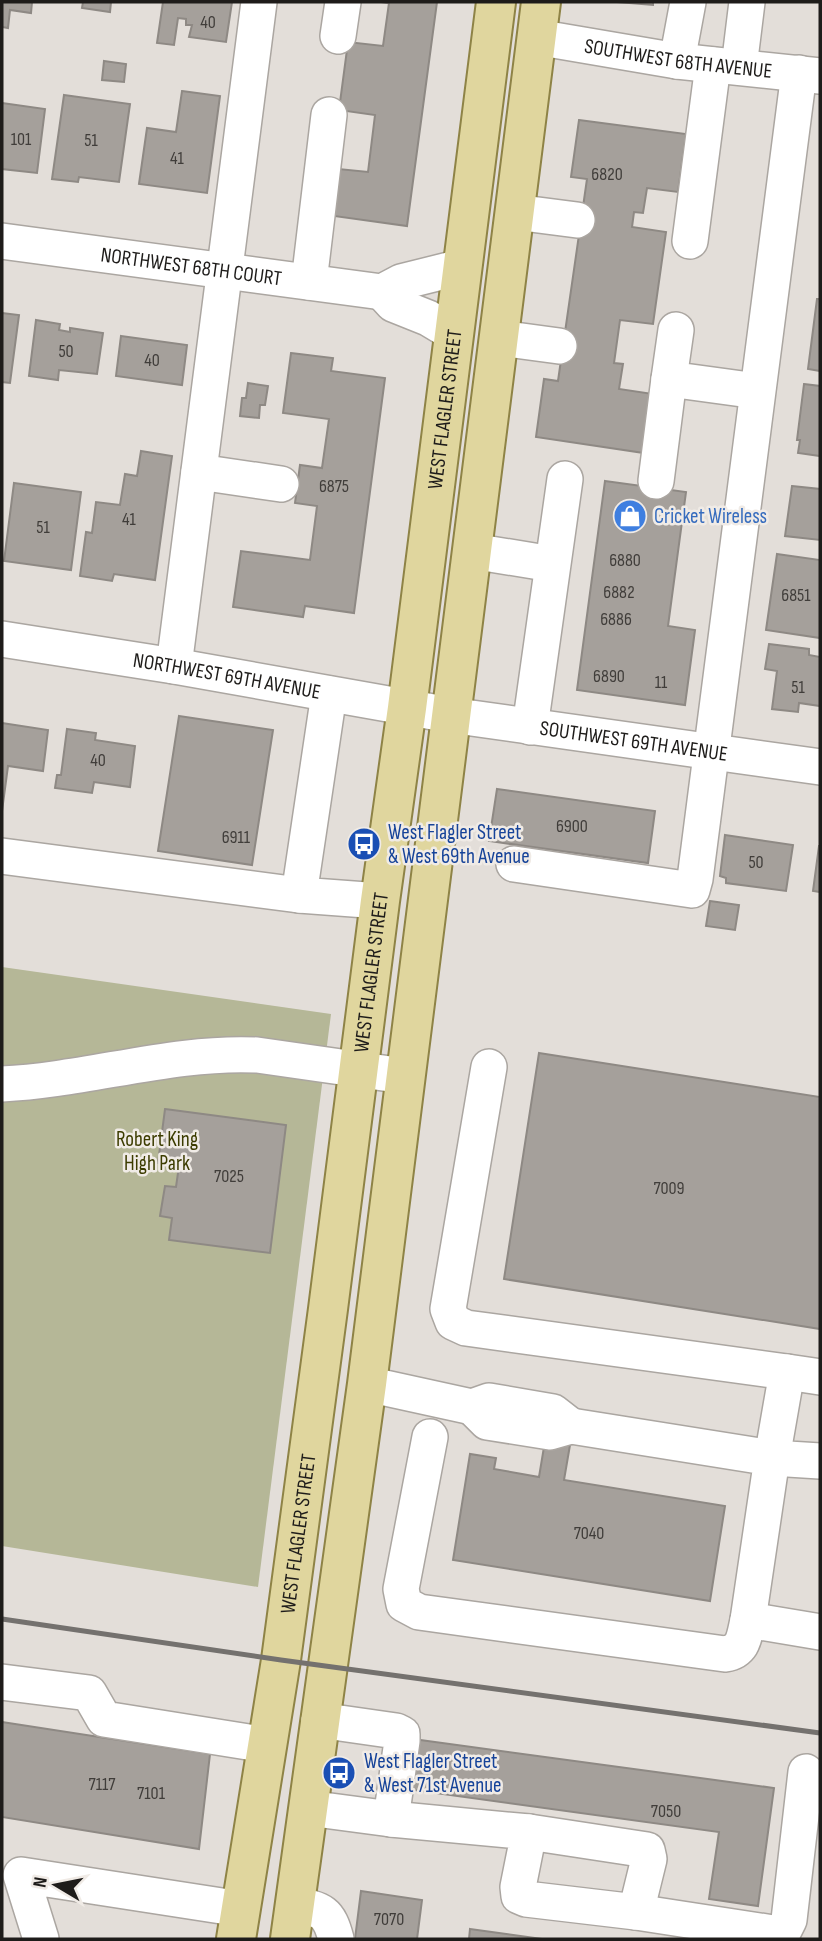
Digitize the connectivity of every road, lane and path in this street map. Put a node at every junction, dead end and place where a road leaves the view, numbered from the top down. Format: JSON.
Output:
{"nodes":[{"id":1,"x":259,"y":2,"type":"edge"},
{"id":2,"x":343,"y":2,"type":"edge"},
{"id":3,"x":496,"y":2,"type":"edge"},
{"id":4,"x":688,"y":2,"type":"edge"},
{"id":5,"x":747,"y":2,"type":"edge"},
{"id":6,"x":539,"y":20,"type":"edge"},
{"id":7,"x":338,"y":36,"type":"dead end"},
{"id":8,"x":677,"y":61,"type":"junction"},
{"id":9,"x":726,"y":66,"type":"junction"},
{"id":10,"x":810,"y":75,"type":"edge"},
{"id":11,"x":329,"y":115,"type":"dead end"},
{"id":12,"x":515,"y":212,"type":"junction"},
{"id":13,"x":577,"y":220,"type":"dead end"},
{"id":14,"x":2,"y":241,"type":"edge"},
{"id":15,"x":690,"y":241,"type":"dead end"},
{"id":16,"x":461,"y":267,"type":"junction"},
{"id":17,"x":225,"y":271,"type":"junction"},
{"id":18,"x":309,"y":282,"type":"junction"},
{"id":19,"x":382,"y":292,"type":"junction"},
{"id":20,"x":676,"y":330,"type":"dead end"},
{"id":21,"x":453,"y":332,"type":"junction"},
{"id":22,"x":499,"y":338,"type":"junction"},
{"id":23,"x":559,"y":346,"type":"dead end"},
{"id":24,"x":669,"y":379,"type":"junction"},
{"id":25,"x":757,"y":391,"type":"junction"},
{"id":26,"x":199,"y":472,"type":"junction"},
{"id":27,"x":565,"y":479,"type":"dead end"},
{"id":28,"x":656,"y":481,"type":"dead end"},
{"id":29,"x":281,"y":484,"type":"dead end"},
{"id":30,"x":471,"y":551,"type":"junction"},
{"id":31,"x":552,"y":564,"type":"junction"},
{"id":32,"x":2,"y":639,"type":"edge"},
{"id":33,"x":174,"y":666,"type":"junction"},
{"id":34,"x":329,"y":694,"type":"junction"},
{"id":35,"x":407,"y":708,"type":"junction"},
{"id":36,"x":450,"y":715,"type":"junction"},
{"id":37,"x":530,"y":727,"type":"junction"},
{"id":38,"x":711,"y":751,"type":"junction"},
{"id":39,"x":820,"y":767,"type":"edge"},
{"id":40,"x":2,"y":856,"type":"edge"},
{"id":41,"x":514,"y":864,"type":"dead end"},
{"id":42,"x":299,"y":895,"type":"junction"},
{"id":43,"x":380,"y":901,"type":"junction"},
{"id":44,"x":489,"y":1067,"type":"dead end"},
{"id":45,"x":360,"y":1069,"type":"junction"},
{"id":46,"x":404,"y":1076,"type":"junction"},
{"id":47,"x":2,"y":1084,"type":"edge"},
{"id":48,"x":328,"y":1309,"type":"junction"},
{"id":49,"x":375,"y":1316,"type":"junction"},
{"id":50,"x":804,"y":1374,"type":"edge"},
{"id":51,"x":367,"y":1384,"type":"junction"},
{"id":52,"x":430,"y":1437,"type":"dead end"},
{"id":53,"x":772,"y":1458,"type":"junction"},
{"id":54,"x":820,"y":1461,"type":"edge"},
{"id":55,"x":748,"y":1620,"type":"junction"},
{"id":56,"x":820,"y":1632,"type":"edge"},
{"id":57,"x":2,"y":1682,"type":"edge"},
{"id":58,"x":319,"y":1720,"type":"junction"},
{"id":59,"x":267,"y":1745,"type":"junction"},
{"id":60,"x":806,"y":1772,"type":"dead end"},
{"id":61,"x":308,"y":1808,"type":"junction"},
{"id":62,"x":391,"y":1819,"type":"junction"},
{"id":63,"x":529,"y":1832,"type":"junction"},
{"id":64,"x":636,"y":1912,"type":"junction"},
{"id":65,"x":292,"y":1922,"type":"edge"},
{"id":66,"x":239,"y":1924,"type":"edge"},
{"id":67,"x":41,"y":1939,"type":"edge"},
{"id":68,"x":336,"y":1939,"type":"edge"}],
"edges":[{"from":1,"to":17,"type":"street"},
{"from":2,"to":7,"type":"street"},
{"from":3,"to":16,"type":"main road","name":"WEST FLAGLER STREET"},
{"from":4,"to":8,"type":"street"},
{"from":5,"to":9,"type":"street"},
{"from":6,"to":8,"type":"street","name":"SOUTHWEST 68TH AVENUE"},
{"from":6,"to":12,"type":"main road"},
{"from":8,"to":9,"type":"street","name":"SOUTHWEST 68TH AVENUE"},
{"from":9,"to":10,"type":"street","name":"SOUTHWEST 68TH AVENUE"},
{"from":9,"to":15,"type":"street"},
{"from":10,"to":25,"type":"street"},
{"from":11,"to":18,"type":"street"},
{"from":12,"to":13,"type":"street"},
{"from":12,"to":22,"type":"main road"},
{"from":14,"to":17,"type":"street","name":"NORTHWEST 68TH COURT"},
{"from":16,"to":19,"type":"street"},
{"from":16,"to":21,"type":"main road","name":"WEST FLAGLER STREET"},
{"from":17,"to":18,"type":"street","name":"NORTHWEST 68TH COURT"},
{"from":17,"to":26,"type":"street"},
{"from":18,"to":19,"type":"street","name":"NORTHWEST 68TH COURT"},
{"from":19,"to":21,"type":"street","name":"NORTHWEST 68TH COURT"},
{"from":20,"to":24,"type":"street"},
{"from":21,"to":35,"type":"main road","name":"WEST FLAGLER STREET"},
{"from":22,"to":23,"type":"street"},
{"from":22,"to":30,"type":"main road"},
{"from":24,"to":25,"type":"street"},
{"from":24,"to":28,"type":"street"},
{"from":25,"to":38,"type":"street"},
{"from":26,"to":29,"type":"street"},
{"from":26,"to":33,"type":"street"},
{"from":27,"to":31,"type":"street"},
{"from":30,"to":31,"type":"street"},
{"from":30,"to":36,"type":"main road"},
{"from":31,"to":37,"type":"street"},
{"from":32,"to":33,"type":"street","name":"NORTHWEST 69TH AVENUE"},
{"from":33,"to":34,"type":"street","name":"NORTHWEST 69TH AVENUE"},
{"from":34,"to":35,"type":"street","name":"NORTHWEST 69TH AVENUE"},
{"from":34,"to":42,"type":"street"},
{"from":35,"to":36,"type":"street","name":"NORTHWEST 69TH AVENUE"},
{"from":35,"to":43,"type":"main road","name":"WEST FLAGLER STREET"},
{"from":36,"to":37,"type":"street","name":"SOUTHWEST 69TH AVENUE"},
{"from":36,"to":46,"type":"main road"},
{"from":37,"to":38,"type":"street","name":"SOUTHWEST 69TH AVENUE"},
{"from":38,"to":39,"type":"street","name":"SOUTHWEST 69TH AVENUE"},
{"from":38,"to":41,"type":"street"},
{"from":40,"to":42,"type":"street"},
{"from":42,"to":43,"type":"street"},
{"from":43,"to":45,"type":"main road","name":"WEST FLAGLER STREET"},
{"from":44,"to":50,"type":"street"},
{"from":45,"to":46,"type":"street"},
{"from":45,"to":47,"type":"street"},
{"from":45,"to":48,"type":"main road","name":"WEST FLAGLER STREET"},
{"from":46,"to":49,"type":"main road"},
{"from":48,"to":49,"type":"main road"},
{"from":48,"to":59,"type":"main road","name":"WEST FLAGLER STREET"},
{"from":49,"to":51,"type":"main road"},
{"from":50,"to":53,"type":"street"},
{"from":51,"to":53,"type":"street"},
{"from":51,"to":58,"type":"main road"},
{"from":52,"to":55,"type":"street"},
{"from":53,"to":54,"type":"street"},
{"from":53,"to":55,"type":"street"},
{"from":55,"to":56,"type":"street"},
{"from":57,"to":59,"type":"street"},
{"from":58,"to":61,"type":"main road"},
{"from":58,"to":62,"type":"street"},
{"from":59,"to":66,"type":"main road","name":"WEST FLAGLER STREET"},
{"from":60,"to":64,"type":"street"},
{"from":61,"to":62,"type":"street"},
{"from":61,"to":65,"type":"main road"},
{"from":62,"to":63,"type":"street"},
{"from":63,"to":64,"type":"street"},
{"from":63,"to":64,"type":"street"},
{"from":65,"to":68,"type":"street"},
{"from":66,"to":67,"type":"street"}]}
